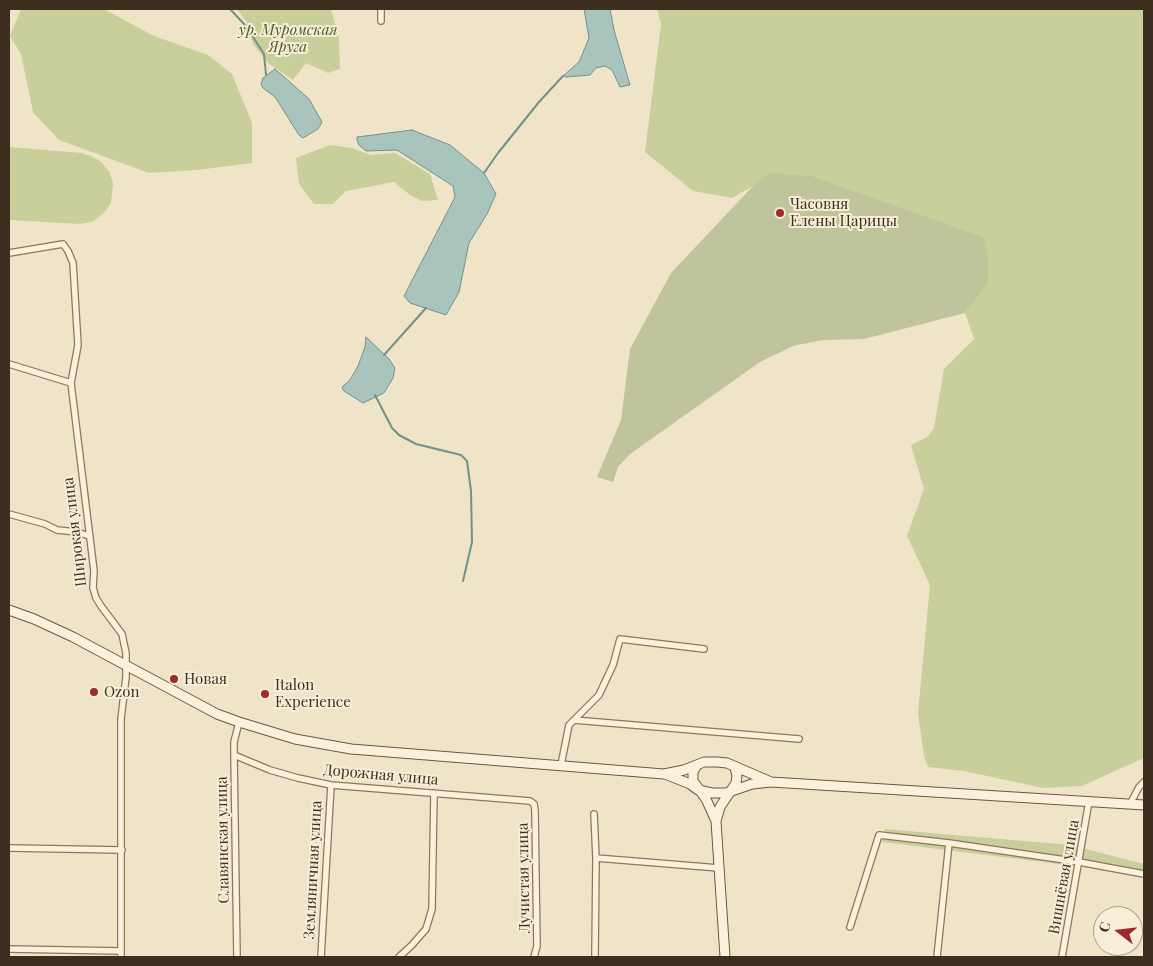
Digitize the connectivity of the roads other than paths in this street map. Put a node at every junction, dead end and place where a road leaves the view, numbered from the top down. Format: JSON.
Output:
{"nodes":[{"id":1,"x":381,"y":9,"type":"edge"},
{"id":2,"x":382,"y":21,"type":"dead end"},
{"id":3,"x":9,"y":253,"type":"edge"},
{"id":4,"x":9,"y":364,"type":"edge"},
{"id":5,"x":71,"y":383,"type":"junction"},
{"id":6,"x":9,"y":514,"type":"edge"},
{"id":7,"x":89,"y":536,"type":"junction"},
{"id":8,"x":9,"y":610,"type":"edge"},
{"id":9,"x":704,"y":649,"type":"dead end"},
{"id":10,"x":126,"y":665,"type":"junction"},
{"id":11,"x":574,"y":720,"type":"junction"},
{"id":12,"x":239,"y":722,"type":"junction"},
{"id":13,"x":799,"y":739,"type":"dead end"},
{"id":14,"x":234,"y":754,"type":"junction"},
{"id":15,"x":697,"y":764,"type":"junction"},
{"id":16,"x":562,"y":765,"type":"junction"},
{"id":17,"x":735,"y":768,"type":"junction"},
{"id":18,"x":664,"y":774,"type":"junction"},
{"id":19,"x":771,"y":782,"type":"junction"},
{"id":20,"x":1144,"y":782,"type":"edge"},
{"id":21,"x":331,"y":785,"type":"junction"},
{"id":22,"x":698,"y":790,"type":"junction"},
{"id":23,"x":733,"y":790,"type":"junction"},
{"id":24,"x":434,"y":793,"type":"junction"},
{"id":25,"x":530,"y":801,"type":"joint"},
{"id":26,"x":1089,"y":801,"type":"junction"},
{"id":27,"x":1130,"y":804,"type":"junction"},
{"id":28,"x":1144,"y":805,"type":"edge"},
{"id":29,"x":594,"y":814,"type":"dead end"},
{"id":30,"x":716,"y":821,"type":"junction"},
{"id":31,"x":949,"y":843,"type":"junction"},
{"id":32,"x":9,"y":848,"type":"edge"},
{"id":33,"x":122,"y":850,"type":"junction"},
{"id":34,"x":596,"y":858,"type":"junction"},
{"id":35,"x":1080,"y":862,"type":"junction"},
{"id":36,"x":719,"y":868,"type":"junction"},
{"id":37,"x":1144,"y":874,"type":"edge"},
{"id":38,"x":850,"y":927,"type":"dead end"},
{"id":39,"x":9,"y":949,"type":"edge"},
{"id":40,"x":121,"y":954,"type":"edge"},
{"id":41,"x":237,"y":957,"type":"edge"},
{"id":42,"x":321,"y":957,"type":"edge"},
{"id":43,"x":399,"y":957,"type":"edge"},
{"id":44,"x":534,"y":957,"type":"edge"},
{"id":45,"x":595,"y":957,"type":"edge"},
{"id":46,"x":725,"y":957,"type":"edge"},
{"id":47,"x":937,"y":957,"type":"edge"},
{"id":48,"x":1062,"y":957,"type":"edge"}],
"edges":[{"from":1,"to":2,"type":"street"},
{"from":3,"to":5,"type":"street","name":"Широкая улица"},
{"from":4,"to":5,"type":"street"},
{"from":5,"to":7,"type":"street","name":"Широкая улица"},
{"from":6,"to":7,"type":"street"},
{"from":7,"to":10,"type":"street","name":"Широкая улица"},
{"from":8,"to":10,"type":"main road"},
{"from":9,"to":11,"type":"street"},
{"from":10,"to":12,"type":"main road"},
{"from":10,"to":33,"type":"street","name":"Широкая улица"},
{"from":11,"to":13,"type":"street"},
{"from":11,"to":16,"type":"street"},
{"from":12,"to":14,"type":"street","name":"Славянская улица"},
{"from":12,"to":16,"type":"main road"},
{"from":14,"to":21,"type":"street","name":"Дорожная улица"},
{"from":14,"to":41,"type":"street","name":"Славянская улица"},
{"from":15,"to":17,"type":"main road"},
{"from":15,"to":18,"type":"main road"},
{"from":15,"to":22,"type":"main road"},
{"from":16,"to":18,"type":"main road"},
{"from":17,"to":19,"type":"main road"},
{"from":17,"to":23,"type":"main road"},
{"from":18,"to":22,"type":"main road"},
{"from":19,"to":23,"type":"main road"},
{"from":19,"to":26,"type":"main road"},
{"from":20,"to":27,"type":"street"},
{"from":21,"to":24,"type":"street","name":"Дорожная улица"},
{"from":21,"to":42,"type":"street","name":"Земляничная улица"},
{"from":22,"to":23,"type":"main road"},
{"from":22,"to":30,"type":"main road"},
{"from":23,"to":30,"type":"main road"},
{"from":24,"to":25,"type":"street","name":"Дорожная улица"},
{"from":24,"to":43,"type":"street"},
{"from":25,"to":44,"type":"street","name":"Лучистая улица"},
{"from":26,"to":27,"type":"main road"},
{"from":26,"to":35,"type":"street","name":"Вишнёвая улица"},
{"from":27,"to":28,"type":"main road"},
{"from":29,"to":34,"type":"street"},
{"from":30,"to":36,"type":"main road"},
{"from":31,"to":35,"type":"street"},
{"from":31,"to":38,"type":"street"},
{"from":31,"to":47,"type":"street"},
{"from":32,"to":33,"type":"street"},
{"from":33,"to":40,"type":"street","name":"Широкая улица"},
{"from":34,"to":36,"type":"street"},
{"from":34,"to":45,"type":"street"},
{"from":35,"to":37,"type":"street"},
{"from":35,"to":48,"type":"street","name":"Вишнёвая улица"},
{"from":36,"to":46,"type":"main road"},
{"from":39,"to":40,"type":"street"}]}
